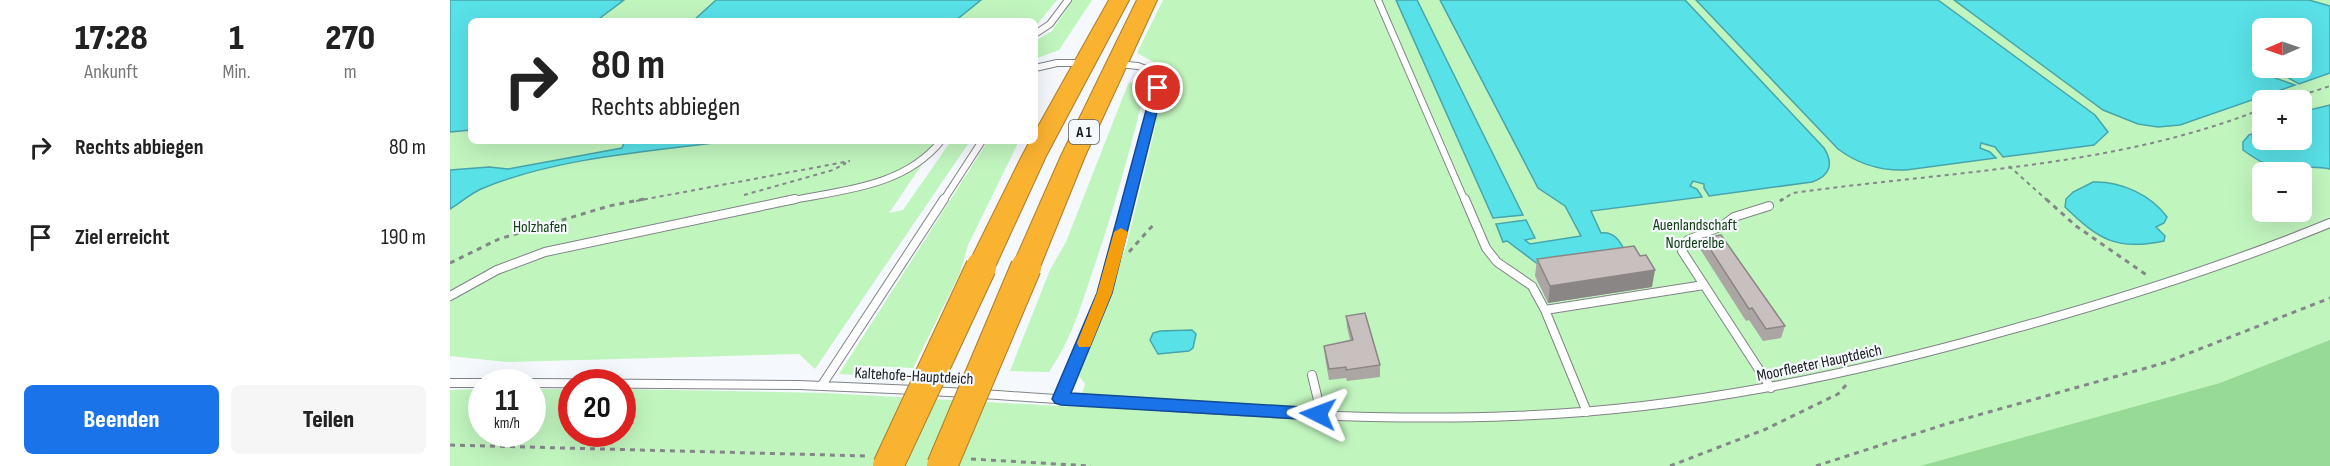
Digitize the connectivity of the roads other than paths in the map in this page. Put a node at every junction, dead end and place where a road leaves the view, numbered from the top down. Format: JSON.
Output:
{"nodes":[{"id":1,"x":1068,"y":0,"type":"edge"},
{"id":2,"x":1119,"y":0,"type":"edge"},
{"id":3,"x":1147,"y":0,"type":"edge"},
{"id":4,"x":1378,"y":0,"type":"edge"},
{"id":5,"x":1038,"y":32,"type":"edge"},
{"id":6,"x":1083,"y":63,"type":"junction"},
{"id":7,"x":1116,"y":64,"type":"junction"},
{"id":8,"x":1038,"y":67,"type":"edge"},
{"id":9,"x":938,"y":144,"type":"edge"},
{"id":10,"x":980,"y":144,"type":"edge"},
{"id":11,"x":1769,"y":206,"type":"road end"},
{"id":12,"x":2330,"y":223,"type":"edge"},
{"id":13,"x":1704,"y":285,"type":"junction"},
{"id":14,"x":450,"y":296,"type":"edge"},
{"id":15,"x":1545,"y":310,"type":"junction"},
{"id":16,"x":1312,"y":375,"type":"dead end"},
{"id":17,"x":546,"y":382,"type":"edge"},
{"id":18,"x":450,"y":383,"type":"edge"},
{"id":19,"x":468,"y":383,"type":"edge"},
{"id":20,"x":822,"y":386,"type":"junction"},
{"id":21,"x":1771,"y":388,"type":"junction"},
{"id":22,"x":1061,"y":399,"type":"junction"},
{"id":23,"x":1587,"y":412,"type":"junction"},
{"id":24,"x":1293,"y":413,"type":"joint"},
{"id":25,"x":1318,"y":414,"type":"junction"},
{"id":26,"x":879,"y":461,"type":"edge"},
{"id":27,"x":953,"y":463,"type":"edge"}],
"edges":[{"from":1,"to":5,"type":"lane"},
{"from":2,"to":6,"type":"highway","number":"A 1"},
{"from":3,"to":7,"type":"highway","number":"A 1"},
{"from":4,"to":15,"type":"lane"},
{"from":6,"to":8,"type":"lane"},
{"from":6,"to":26,"type":"highway","number":"A 1","bridge":true},
{"from":7,"to":22,"type":"lane"},
{"from":7,"to":27,"type":"highway","number":"A 1","bridge":true},
{"from":9,"to":14,"type":"lane"},
{"from":10,"to":20,"type":"lane"},
{"from":11,"to":13,"type":"lane"},
{"from":12,"to":21,"type":"lane","name":"Moorfleeter Hauptdeich"},
{"from":13,"to":15,"type":"lane"},
{"from":13,"to":21,"type":"lane"},
{"from":15,"to":23,"type":"lane"},
{"from":16,"to":25,"type":"lane"},
{"from":17,"to":20,"type":"lane","name":"Kaltehofe-Hauptdeich"},
{"from":18,"to":19,"type":"lane"},
{"from":20,"to":22,"type":"lane","name":"Kaltehofe-Hauptdeich"},
{"from":21,"to":23,"type":"lane","name":"Moorfleeter Hauptdeich"},
{"from":22,"to":24,"type":"lane","name":"Kaltehofe-Hauptdeich"},
{"from":23,"to":25,"type":"lane","name":"Moorfleeter Hauptdeich"},
{"from":24,"to":25,"type":"lane","name":"Moorfleeter Hauptdeich"}]}
